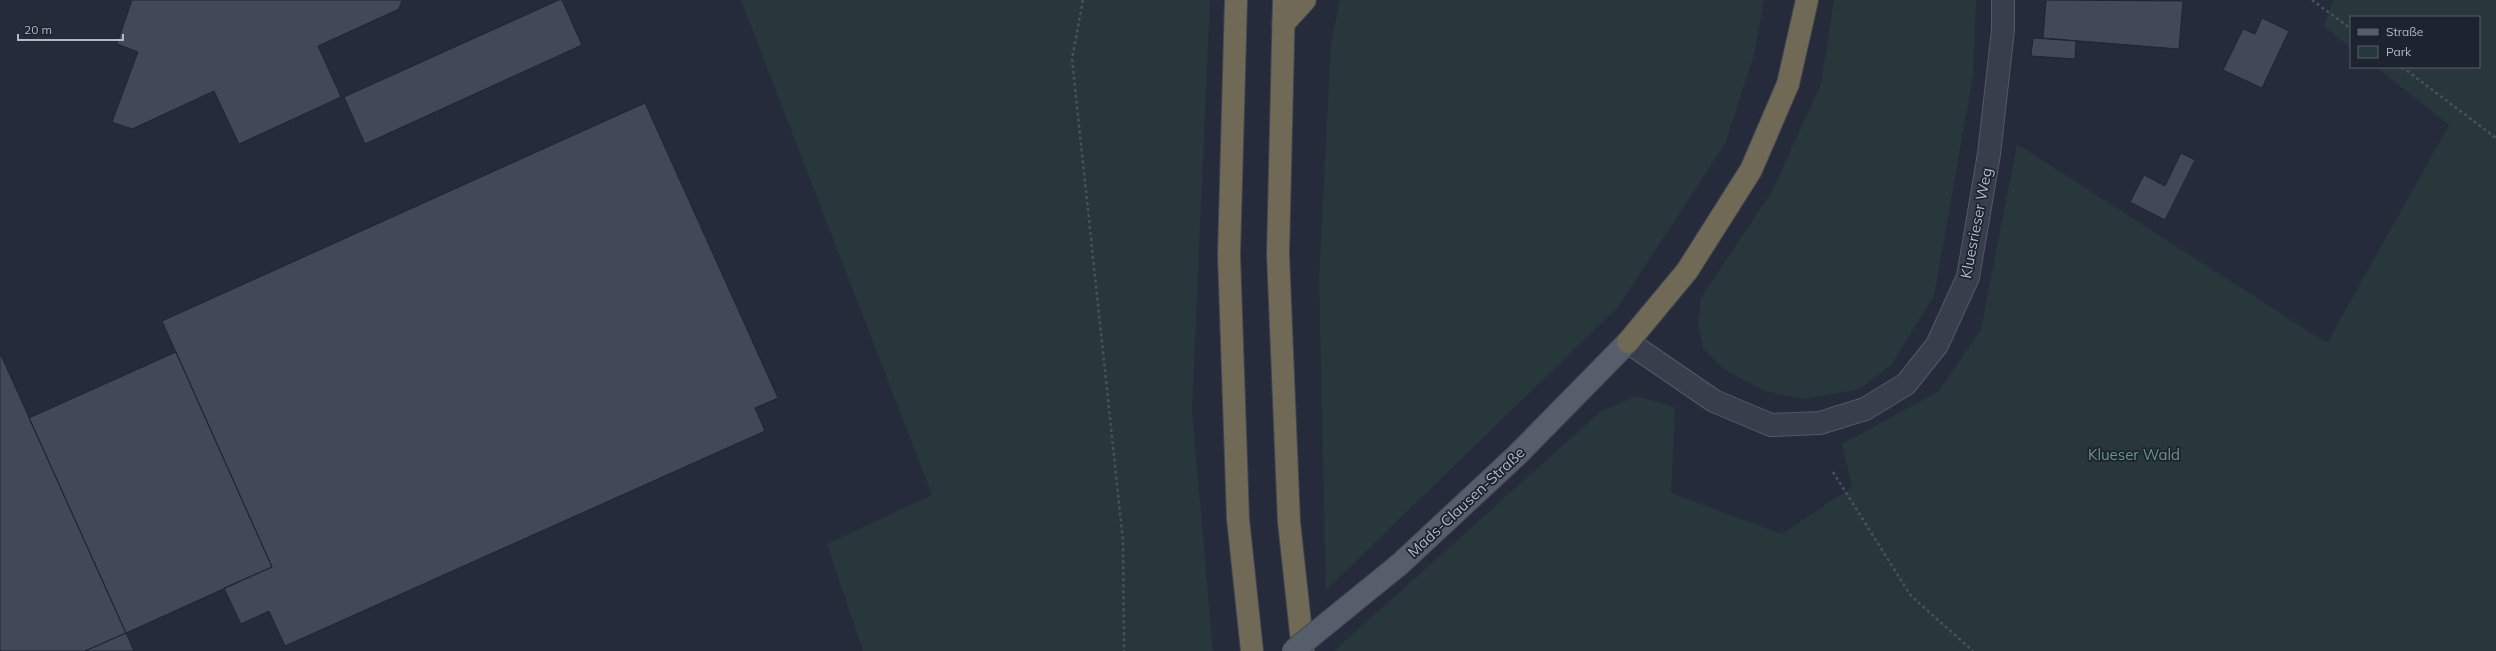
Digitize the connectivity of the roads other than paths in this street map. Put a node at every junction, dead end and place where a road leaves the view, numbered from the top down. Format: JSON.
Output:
{"nodes":[{"id":1,"x":1236,"y":0,"type":"edge"},
{"id":2,"x":1284,"y":0,"type":"edge"},
{"id":3,"x":1305,"y":0,"type":"edge"},
{"id":4,"x":1807,"y":0,"type":"edge"},
{"id":5,"x":2003,"y":0,"type":"edge"},
{"id":6,"x":1283,"y":24,"type":"junction"},
{"id":7,"x":1628,"y":342,"type":"junction"},
{"id":8,"x":1252,"y":651,"type":"edge"},
{"id":9,"x":1294,"y":651,"type":"edge"},
{"id":10,"x":1303,"y":651,"type":"edge"}],
"edges":[{"from":1,"to":8,"type":"highway"},
{"from":2,"to":6,"type":"highway"},
{"from":3,"to":6,"type":"highway"},
{"from":4,"to":7,"type":"highway"},
{"from":5,"to":7,"type":"street","name":"Kluesrieser Weg"},
{"from":6,"to":10,"type":"highway"},
{"from":7,"to":9,"type":"main road","name":"Mads-Clausen-Straße","bridge":true}]}
